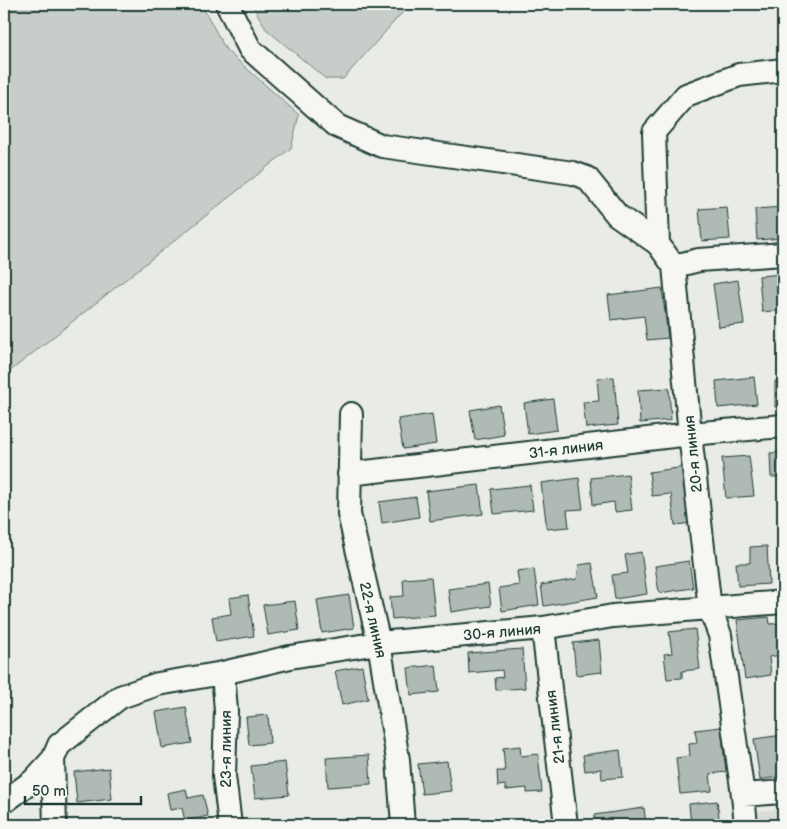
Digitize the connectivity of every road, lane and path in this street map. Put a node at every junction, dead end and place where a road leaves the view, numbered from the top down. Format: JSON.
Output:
{"nodes":[{"id":1,"x":227,"y":4,"type":"edge"},
{"id":2,"x":783,"y":70,"type":"edge"},
{"id":3,"x":658,"y":244,"type":"junction"},
{"id":4,"x":783,"y":254,"type":"edge"},
{"id":5,"x":674,"y":266,"type":"junction"},
{"id":6,"x":351,"y":414,"type":"dead end"},
{"id":7,"x":783,"y":426,"type":"edge"},
{"id":8,"x":690,"y":434,"type":"junction"},
{"id":9,"x":349,"y":474,"type":"junction"},
{"id":10,"x":783,"y":602,"type":"edge"},
{"id":11,"x":710,"y":608,"type":"junction"},
{"id":12,"x":543,"y":628,"type":"junction"},
{"id":13,"x":379,"y":642,"type":"junction"},
{"id":14,"x":223,"y":673,"type":"junction"},
{"id":15,"x":53,"y":759,"type":"junction"},
{"id":16,"x":783,"y":792,"type":"edge"},
{"id":17,"x":743,"y":795,"type":"junction"},
{"id":18,"x":4,"y":802,"type":"edge"},
{"id":19,"x":55,"y":825,"type":"edge"},
{"id":20,"x":230,"y":825,"type":"edge"},
{"id":21,"x":402,"y":825,"type":"edge"},
{"id":22,"x":566,"y":825,"type":"edge"},
{"id":23,"x":746,"y":825,"type":"edge"}],
"edges":[{"from":1,"to":3,"type":"street"},
{"from":2,"to":3,"type":"street"},
{"from":3,"to":5,"type":"street"},
{"from":4,"to":5,"type":"street"},
{"from":5,"to":8,"type":"street","name":"20-я линия"},
{"from":6,"to":9,"type":"street","name":"22-я линия"},
{"from":7,"to":8,"type":"street","name":"31-я линия"},
{"from":8,"to":9,"type":"street","name":"31-я линия"},
{"from":8,"to":11,"type":"street","name":"20-я линия"},
{"from":9,"to":13,"type":"street","name":"22-я линия"},
{"from":10,"to":11,"type":"street","name":"30-я линия"},
{"from":11,"to":12,"type":"street","name":"30-я линия"},
{"from":11,"to":17,"type":"street","name":"20-я линия"},
{"from":12,"to":13,"type":"street","name":"30-я линия"},
{"from":12,"to":22,"type":"street","name":"21-я линия"},
{"from":13,"to":14,"type":"street","name":"30-я линия"},
{"from":13,"to":21,"type":"street","name":"22-я линия"},
{"from":14,"to":15,"type":"street","name":"30-я линия"},
{"from":14,"to":20,"type":"street","name":"23-я линия"},
{"from":15,"to":18,"type":"street","name":"30-я линия"},
{"from":15,"to":19,"type":"street"},
{"from":16,"to":17,"type":"street"},
{"from":17,"to":23,"type":"street","name":"20-я линия"}]}
